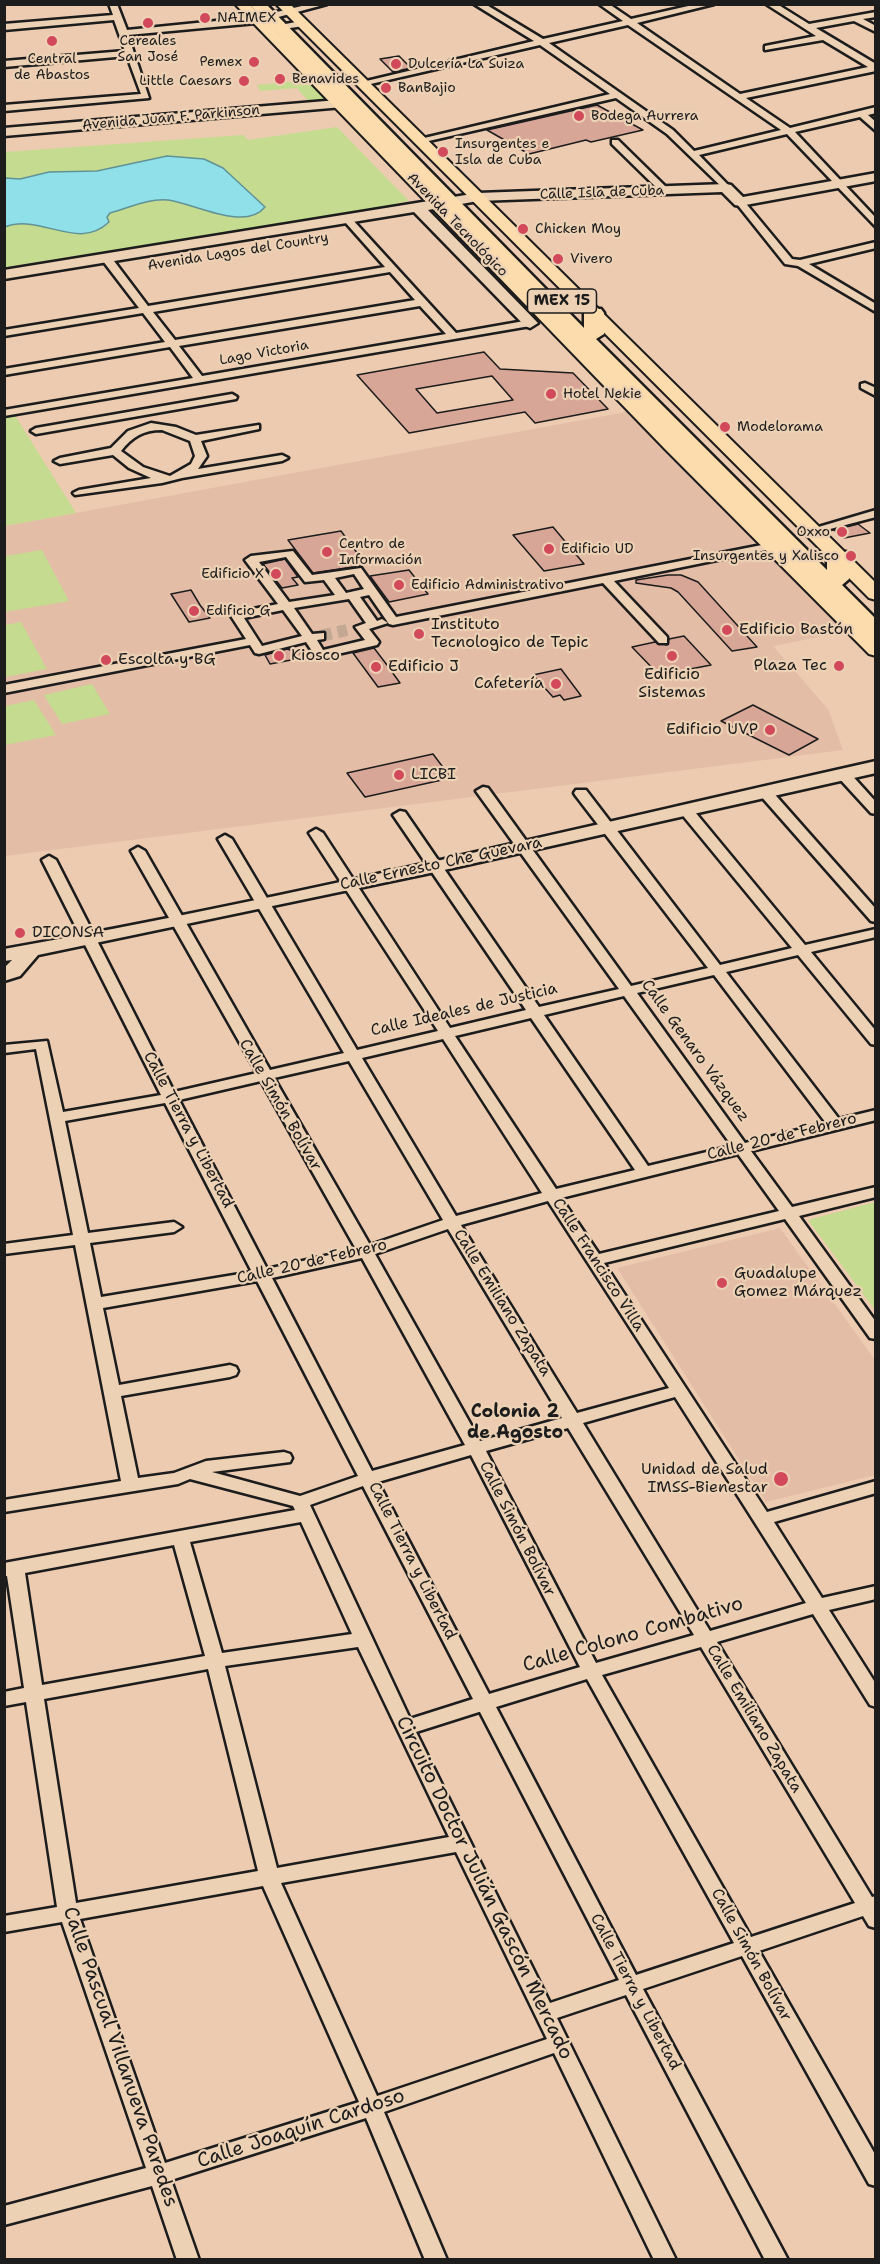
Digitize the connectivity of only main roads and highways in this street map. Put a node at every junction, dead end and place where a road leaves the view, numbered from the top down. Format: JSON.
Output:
{"nodes":[{"id":1,"x":241,"y":4,"type":"edge"},
{"id":2,"x":275,"y":16,"type":"edge"},
{"id":3,"x":354,"y":120,"type":"junction"},
{"id":4,"x":402,"y":122,"type":"joint"},
{"id":5,"x":387,"y":140,"type":"junction"},
{"id":6,"x":414,"y":143,"type":"junction"},
{"id":7,"x":462,"y":207,"type":"junction"},
{"id":8,"x":498,"y":260,"type":"junction"},
{"id":9,"x":518,"y":288,"type":"junction"},
{"id":10,"x":543,"y":296,"type":"junction"},
{"id":11,"x":594,"y":313,"type":"junction"},
{"id":12,"x":594,"y":334,"type":"junction"},
{"id":13,"x":717,"y":491,"type":"junction"},
{"id":14,"x":751,"y":506,"type":"junction"},
{"id":15,"x":838,"y":568,"type":"junction"},
{"id":16,"x":876,"y":594,"type":"edge"},
{"id":17,"x":876,"y":616,"type":"edge"},
{"id":18,"x":876,"y":632,"type":"edge"},
{"id":19,"x":876,"y":650,"type":"edge"}],
"edges":[{"from":1,"to":2,"type":"main road","name":"Avenida Tecnológico"},
{"from":2,"to":3,"type":"main road","name":"Avenida Tecnológico"},
{"from":2,"to":4,"type":"main road","name":"Avenida Tecnológico"},
{"from":2,"to":5,"type":"highway","name":"Avenida Tecnológico","number":"MEX 15"},
{"from":2,"to":6,"type":"highway","name":"Avenida Tecnológico","number":"MEX 15"},
{"from":3,"to":5,"type":"highway"},
{"from":3,"to":7,"type":"main road","name":"Avenida Tecnológico"},
{"from":4,"to":6,"type":"highway"},
{"from":5,"to":7,"type":"highway","name":"Avenida Tecnológico","number":"MEX 15"},
{"from":6,"to":7,"type":"highway","name":"Avenida Tecnológico","number":"MEX 15"},
{"from":7,"to":8,"type":"highway","name":"Avenida Tecnológico","number":"MEX 15"},
{"from":7,"to":11,"type":"main road","name":"Avenida Tecnológico"},
{"from":7,"to":12,"type":"highway","name":"Avenida Tecnológico","number":"MEX 15"},
{"from":8,"to":9,"type":"main road","name":"Avenida Tecnológico"},
{"from":8,"to":10,"type":"highway","name":"Avenida Tecnológico","number":"MEX 15"},
{"from":9,"to":10,"type":"highway"},
{"from":9,"to":13,"type":"main road","name":"Avenida Tecnológico"},
{"from":10,"to":14,"type":"highway","name":"Avenida Tecnológico","number":"MEX 15"},
{"from":11,"to":12,"type":"highway"},
{"from":11,"to":15,"type":"main road","name":"Avenida Tecnológico"},
{"from":12,"to":15,"type":"highway","name":"Avenida Tecnológico","number":"MEX 15"},
{"from":13,"to":14,"type":"highway"},
{"from":13,"to":19,"type":"main road","name":"Avenida Tecnológico"},
{"from":14,"to":18,"type":"highway","name":"Avenida Tecnológico","number":"MEX 15"},
{"from":15,"to":16,"type":"main road","name":"Avenida Tecnológico"},
{"from":15,"to":17,"type":"highway","name":"Avenida Tecnológico","number":"MEX 15"}]}
